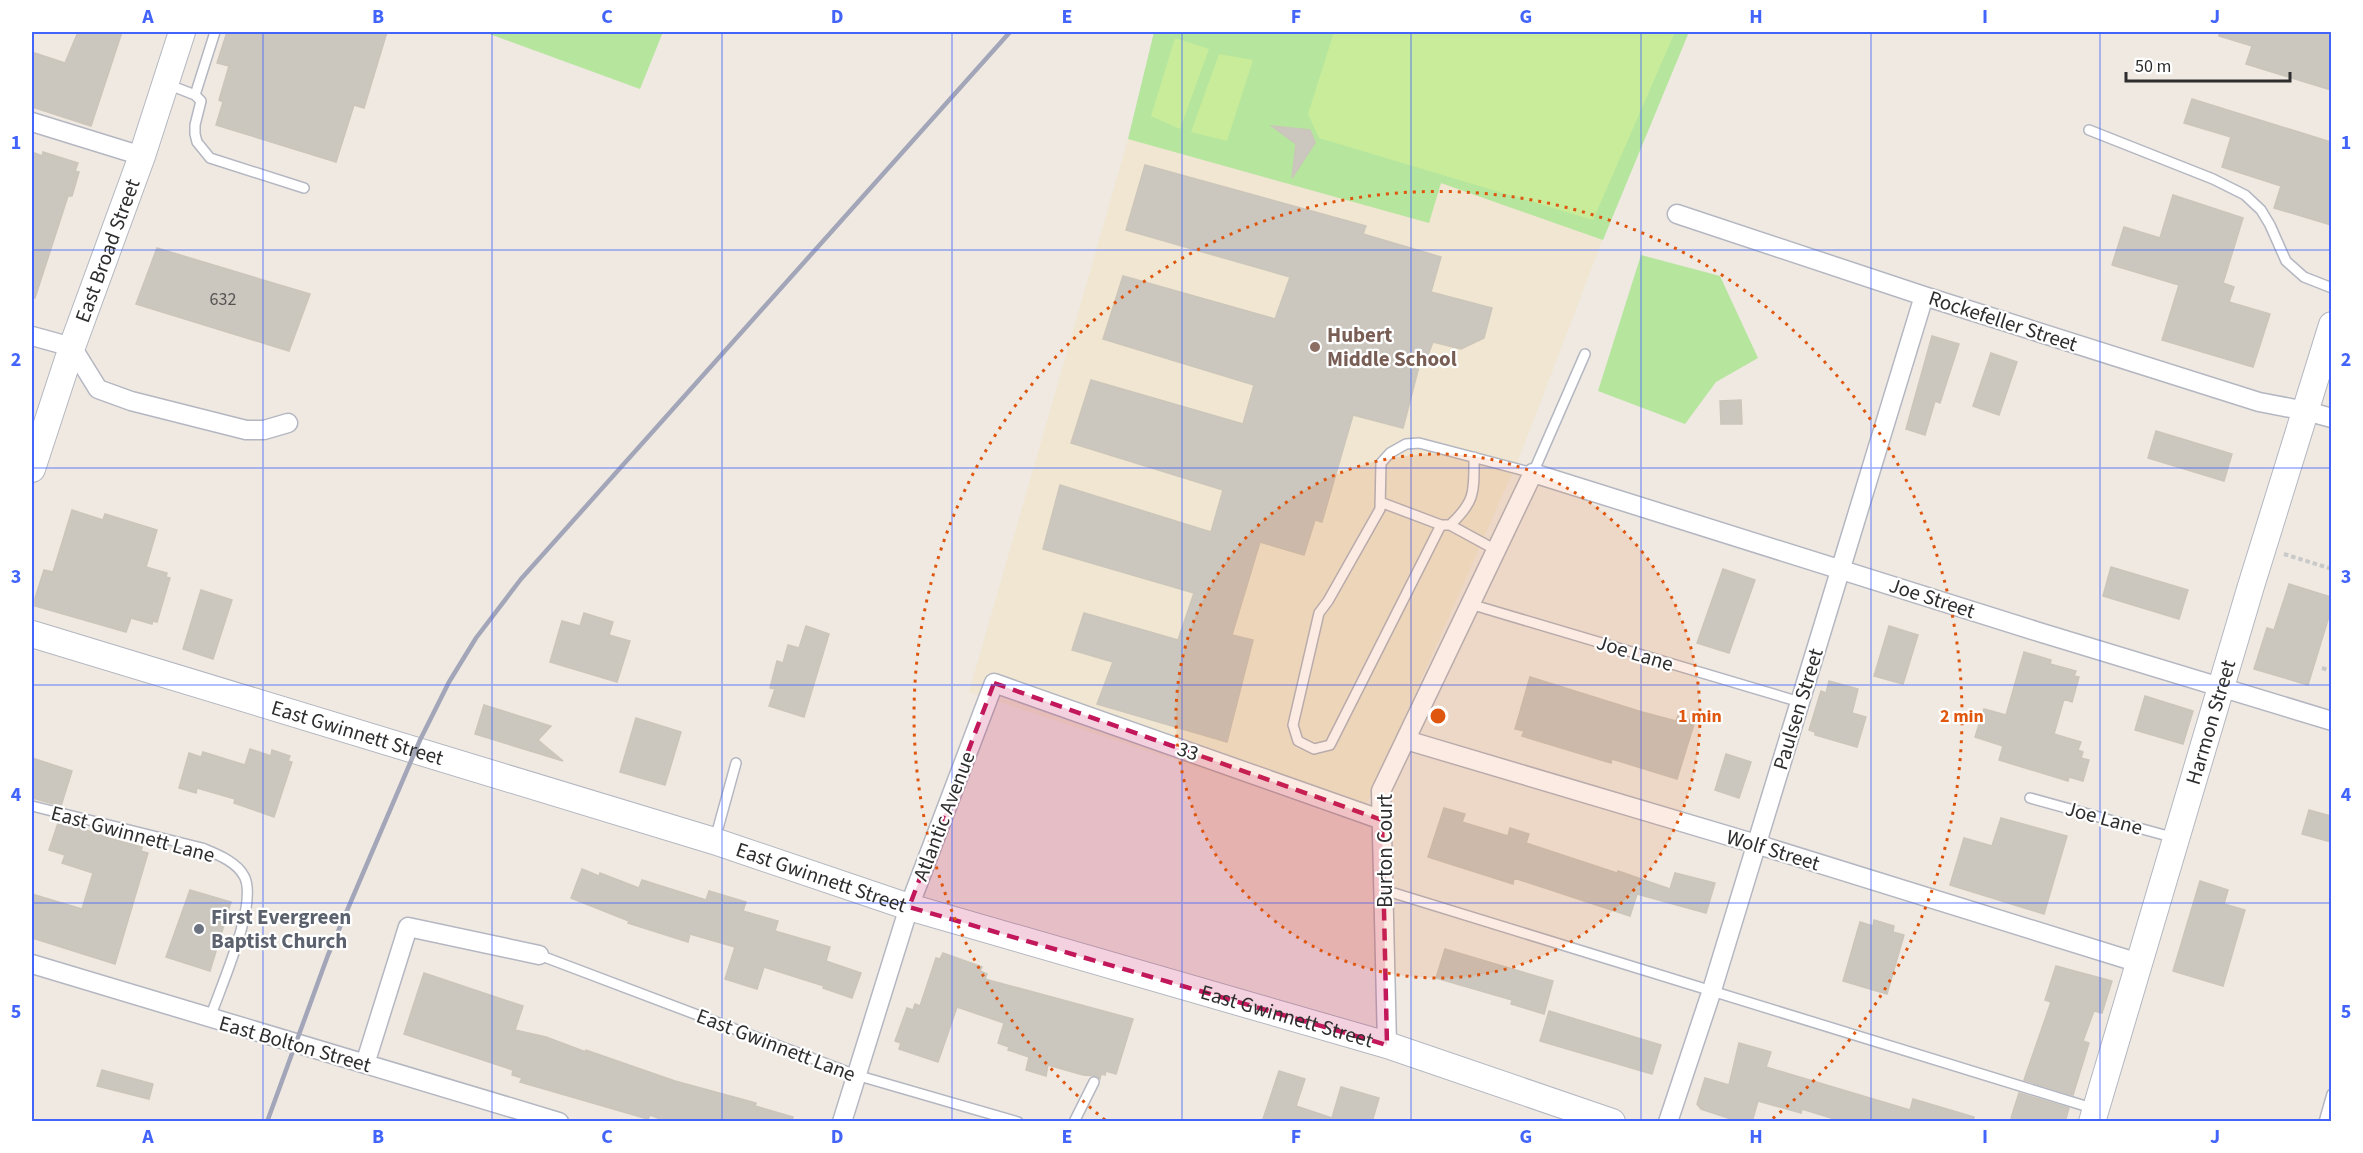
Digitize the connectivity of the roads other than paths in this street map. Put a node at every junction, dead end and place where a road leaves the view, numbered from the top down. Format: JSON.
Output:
{"nodes":[{"id":1,"x":182,"y":32,"type":"edge"},
{"id":2,"x":215,"y":32,"type":"edge"},
{"id":3,"x":165,"y":84,"type":"junction"},
{"id":4,"x":195,"y":95,"type":"junction"},
{"id":5,"x":32,"y":122,"type":"edge"},
{"id":6,"x":2089,"y":130,"type":"dead end"},
{"id":7,"x":142,"y":156,"type":"junction"},
{"id":8,"x":304,"y":188,"type":"dead end"},
{"id":9,"x":1677,"y":214,"type":"dead end"},
{"id":10,"x":2331,"y":288,"type":"edge"},
{"id":11,"x":1924,"y":296,"type":"junction"},
{"id":12,"x":2331,"y":325,"type":"edge"},
{"id":13,"x":32,"y":336,"type":"edge"},
{"id":14,"x":72,"y":348,"type":"junction"},
{"id":15,"x":1585,"y":354,"type":"dead end"},
{"id":16,"x":2306,"y":411,"type":"junction"},
{"id":17,"x":2331,"y":418,"type":"edge"},
{"id":18,"x":288,"y":423,"type":"dead end"},
{"id":19,"x":1474,"y":458,"type":"junction"},
{"id":20,"x":32,"y":469,"type":"edge"},
{"id":21,"x":1533,"y":473,"type":"junction"},
{"id":22,"x":1380,"y":502,"type":"junction"},
{"id":23,"x":1445,"y":525,"type":"junction"},
{"id":24,"x":1496,"y":550,"type":"junction"},
{"id":25,"x":1840,"y":569,"type":"junction"},
{"id":26,"x":1470,"y":604,"type":"junction"},
{"id":27,"x":32,"y":634,"type":"edge"},
{"id":28,"x":994,"y":683,"type":"joint"},
{"id":29,"x":2221,"y":686,"type":"junction"},
{"id":30,"x":1800,"y":702,"type":"junction"},
{"id":31,"x":2331,"y":721,"type":"edge"},
{"id":32,"x":1406,"y":740,"type":"junction"},
{"id":33,"x":736,"y":763,"type":"dead end"},
{"id":34,"x":2030,"y":798,"type":"dead end"},
{"id":35,"x":32,"y":806,"type":"edge"},
{"id":36,"x":1382,"y":820,"type":"junction"},
{"id":37,"x":2177,"y":838,"type":"junction"},
{"id":38,"x":714,"y":842,"type":"junction"},
{"id":39,"x":1756,"y":844,"type":"junction"},
{"id":40,"x":1384,"y":890,"type":"junction"},
{"id":41,"x":909,"y":907,"type":"junction"},
{"id":42,"x":539,"y":955,"type":"joint"},
{"id":43,"x":2139,"y":963,"type":"junction"},
{"id":44,"x":32,"y":964,"type":"edge"},
{"id":45,"x":1712,"y":990,"type":"junction"},
{"id":46,"x":210,"y":1019,"type":"junction"},
{"id":47,"x":1387,"y":1045,"type":"junction"},
{"id":48,"x":365,"y":1064,"type":"junction"},
{"id":49,"x":856,"y":1075,"type":"junction"},
{"id":50,"x":1094,"y":1082,"type":"dead end"},
{"id":51,"x":2331,"y":1094,"type":"edge"},
{"id":52,"x":2094,"y":1115,"type":"edge"},
{"id":53,"x":559,"y":1122,"type":"edge"},
{"id":54,"x":842,"y":1122,"type":"edge"},
{"id":55,"x":1018,"y":1122,"type":"edge"},
{"id":56,"x":1074,"y":1122,"type":"edge"},
{"id":57,"x":1612,"y":1122,"type":"edge"},
{"id":58,"x":1668,"y":1122,"type":"edge"},
{"id":59,"x":2324,"y":1122,"type":"edge"}],
"edges":[{"from":1,"to":3,"type":"main road","name":"East Broad Street"},
{"from":2,"to":4,"type":"lane"},
{"from":3,"to":4,"type":"lane"},
{"from":3,"to":7,"type":"main road","name":"East Broad Street"},
{"from":4,"to":8,"type":"lane"},
{"from":5,"to":7,"type":"street"},
{"from":6,"to":10,"type":"lane"},
{"from":7,"to":14,"type":"main road","name":"East Broad Street"},
{"from":9,"to":11,"type":"street","name":"Rockefeller Street"},
{"from":11,"to":16,"type":"street","name":"Rockefeller Street"},
{"from":11,"to":25,"type":"street","name":"Paulsen Street"},
{"from":12,"to":16,"type":"main road","name":"Harmon Street"},
{"from":13,"to":14,"type":"street"},
{"from":14,"to":18,"type":"street"},
{"from":14,"to":20,"type":"main road","name":"East Broad Street"},
{"from":15,"to":21,"type":"lane"},
{"from":16,"to":17,"type":"street","name":"Rockefeller Street"},
{"from":16,"to":29,"type":"main road","name":"Harmon Street"},
{"from":19,"to":21,"type":"lane"},
{"from":19,"to":22,"type":"lane"},
{"from":19,"to":23,"type":"lane"},
{"from":21,"to":24,"type":"street","name":"Burton Court"},
{"from":21,"to":25,"type":"street","name":"Joe Street"},
{"from":22,"to":23,"type":"lane"},
{"from":22,"to":23,"type":"lane"},
{"from":23,"to":24,"type":"lane"},
{"from":24,"to":26,"type":"street","name":"Burton Court"},
{"from":25,"to":29,"type":"street","name":"Joe Street"},
{"from":25,"to":30,"type":"street","name":"Paulsen Street"},
{"from":26,"to":30,"type":"lane","name":"Joe Lane"},
{"from":26,"to":32,"type":"street","name":"Burton Court"},
{"from":27,"to":38,"type":"main road","name":"East Gwinnett Street"},
{"from":28,"to":36,"type":"street","name":"33"},
{"from":28,"to":41,"type":"street","name":"Atlantic Avenue"},
{"from":29,"to":31,"type":"street","name":"Joe Street"},
{"from":29,"to":37,"type":"main road","name":"Harmon Street"},
{"from":30,"to":39,"type":"street","name":"Paulsen Street"},
{"from":32,"to":36,"type":"street","name":"Burton Court"},
{"from":32,"to":39,"type":"street","name":"Wolf Street"},
{"from":33,"to":38,"type":"lane"},
{"from":34,"to":37,"type":"lane","name":"Joe Lane"},
{"from":35,"to":46,"type":"lane","name":"East Gwinnett Lane"},
{"from":36,"to":40,"type":"street","name":"Burton Court"},
{"from":37,"to":43,"type":"main road","name":"Harmon Street"},
{"from":38,"to":41,"type":"main road","name":"East Gwinnett Street"},
{"from":39,"to":43,"type":"street","name":"Wolf Street"},
{"from":39,"to":45,"type":"street","name":"Paulsen Street"},
{"from":40,"to":45,"type":"lane"},
{"from":40,"to":47,"type":"street","name":"Burton Court"},
{"from":41,"to":47,"type":"main road","name":"East Gwinnett Street"},
{"from":41,"to":49,"type":"street","name":"Atlantic Avenue"},
{"from":42,"to":48,"type":"street"},
{"from":42,"to":49,"type":"lane","name":"East Gwinnett Lane"},
{"from":43,"to":52,"type":"main road","name":"Harmon Street"},
{"from":44,"to":46,"type":"street","name":"East Bolton Street"},
{"from":45,"to":52,"type":"lane"},
{"from":45,"to":58,"type":"street","name":"Paulsen Street"},
{"from":46,"to":48,"type":"street","name":"East Bolton Street"},
{"from":47,"to":57,"type":"main road","name":"East Gwinnett Street"},
{"from":48,"to":53,"type":"street","name":"East Bolton Street"},
{"from":49,"to":54,"type":"street","name":"Atlantic Avenue"},
{"from":49,"to":55,"type":"lane","name":"East Gwinnett Lane"},
{"from":50,"to":56,"type":"lane"},
{"from":51,"to":59,"type":"lane"}]}
